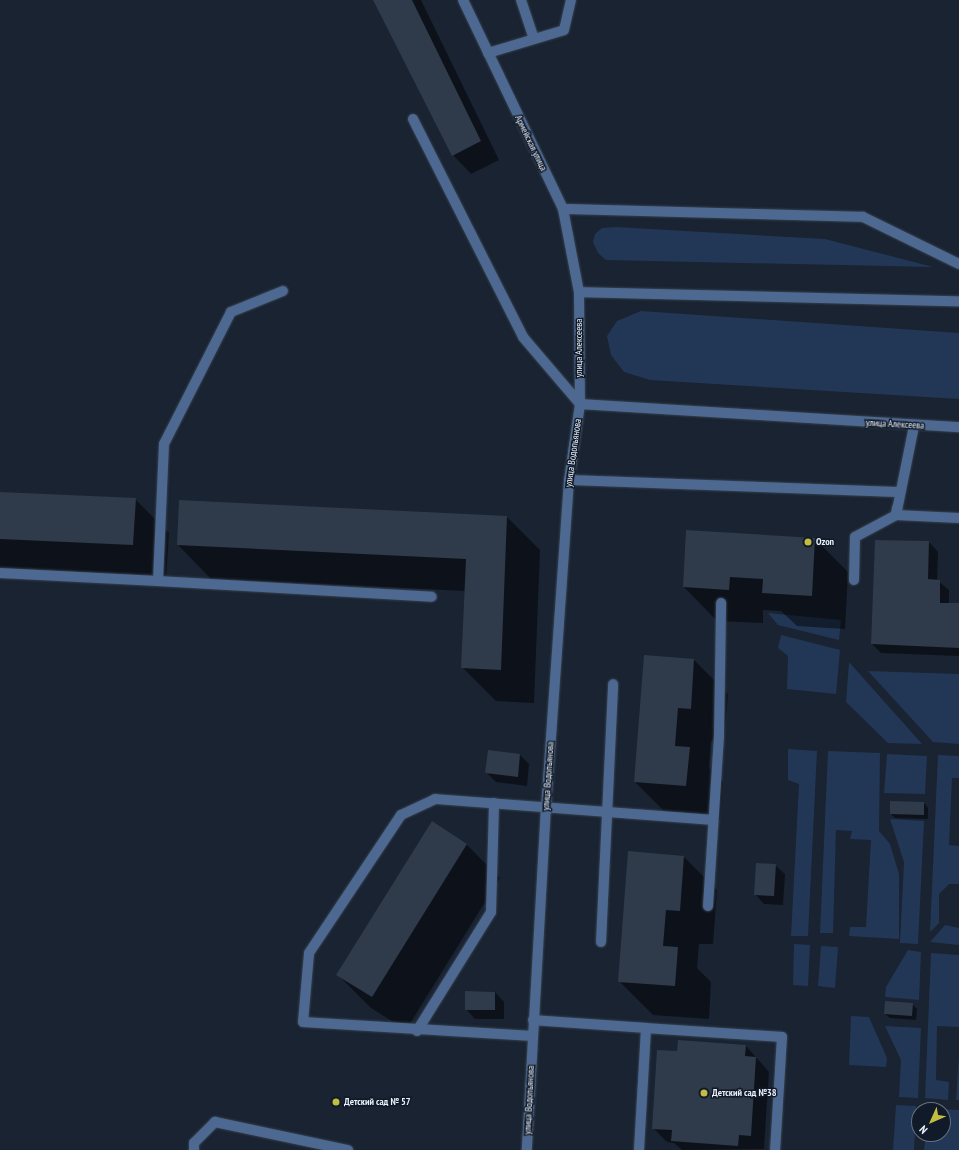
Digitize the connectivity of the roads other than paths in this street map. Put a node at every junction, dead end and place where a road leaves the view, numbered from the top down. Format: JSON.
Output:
{"nodes":[{"id":1,"x":463,"y":0,"type":"edge"},
{"id":2,"x":522,"y":0,"type":"edge"},
{"id":3,"x":571,"y":0,"type":"edge"},
{"id":4,"x":534,"y":39,"type":"junction"},
{"id":5,"x":488,"y":52,"type":"junction"},
{"id":6,"x":413,"y":119,"type":"dead end"},
{"id":7,"x":563,"y":209,"type":"junction"},
{"id":8,"x":959,"y":264,"type":"edge"},
{"id":9,"x":283,"y":291,"type":"dead end"},
{"id":10,"x":579,"y":292,"type":"junction"},
{"id":11,"x":959,"y":301,"type":"edge"},
{"id":12,"x":580,"y":404,"type":"junction"},
{"id":13,"x":914,"y":426,"type":"junction"},
{"id":14,"x":959,"y":427,"type":"edge"},
{"id":15,"x":568,"y":480,"type":"junction"},
{"id":16,"x":899,"y":492,"type":"junction"},
{"id":17,"x":896,"y":515,"type":"junction"},
{"id":18,"x":959,"y":518,"type":"edge"},
{"id":19,"x":0,"y":573,"type":"edge"},
{"id":20,"x":854,"y":580,"type":"dead end"},
{"id":21,"x":158,"y":581,"type":"junction"},
{"id":22,"x":432,"y":597,"type":"dead end"},
{"id":23,"x":721,"y":603,"type":"dead end"},
{"id":24,"x":613,"y":684,"type":"dead end"},
{"id":25,"x":494,"y":804,"type":"junction"},
{"id":26,"x":546,"y":806,"type":"junction"},
{"id":27,"x":607,"y":812,"type":"junction"},
{"id":28,"x":712,"y":820,"type":"junction"},
{"id":29,"x":708,"y":906,"type":"dead end"},
{"id":30,"x":601,"y":942,"type":"dead end"},
{"id":31,"x":533,"y":1020,"type":"junction"},
{"id":32,"x":646,"y":1028,"type":"junction"},
{"id":33,"x":417,"y":1031,"type":"junction"},
{"id":34,"x":532,"y":1036,"type":"junction"},
{"id":35,"x":194,"y":1150,"type":"edge"},
{"id":36,"x":348,"y":1150,"type":"edge"},
{"id":37,"x":527,"y":1150,"type":"edge"},
{"id":38,"x":639,"y":1150,"type":"edge"},
{"id":39,"x":775,"y":1150,"type":"edge"}],
"edges":[{"from":1,"to":5,"type":"street","name":"Армейская улица"},
{"from":2,"to":4,"type":"street"},
{"from":3,"to":4,"type":"street"},
{"from":4,"to":5,"type":"street"},
{"from":5,"to":7,"type":"street","name":"Армейская улица"},
{"from":6,"to":12,"type":"street"},
{"from":7,"to":8,"type":"street"},
{"from":7,"to":10,"type":"street","name":"Армейская улица"},
{"from":9,"to":21,"type":"street"},
{"from":10,"to":11,"type":"street"},
{"from":10,"to":12,"type":"street","name":"улица Алексеева"},
{"from":12,"to":13,"type":"street","name":"улица Алексеева"},
{"from":12,"to":15,"type":"street","name":"улица Водопьянова"},
{"from":13,"to":14,"type":"street","name":"улица Алексеева"},
{"from":13,"to":16,"type":"street"},
{"from":15,"to":16,"type":"street"},
{"from":15,"to":26,"type":"street","name":"улица Водопьянова"},
{"from":16,"to":17,"type":"street"},
{"from":17,"to":18,"type":"street"},
{"from":17,"to":20,"type":"street"},
{"from":19,"to":21,"type":"street"},
{"from":21,"to":22,"type":"street"},
{"from":23,"to":28,"type":"street"},
{"from":24,"to":27,"type":"street"},
{"from":25,"to":26,"type":"street"},
{"from":25,"to":33,"type":"street"},
{"from":25,"to":33,"type":"street"},
{"from":26,"to":27,"type":"street"},
{"from":26,"to":31,"type":"street","name":"улица Водопьянова"},
{"from":27,"to":28,"type":"street"},
{"from":27,"to":30,"type":"street"},
{"from":28,"to":29,"type":"street"},
{"from":31,"to":32,"type":"street"},
{"from":31,"to":34,"type":"street","name":"улица Водопьянова"},
{"from":32,"to":38,"type":"street"},
{"from":32,"to":39,"type":"street"},
{"from":33,"to":34,"type":"street"},
{"from":34,"to":37,"type":"street","name":"улица Водопьянова"},
{"from":35,"to":36,"type":"street"}]}
